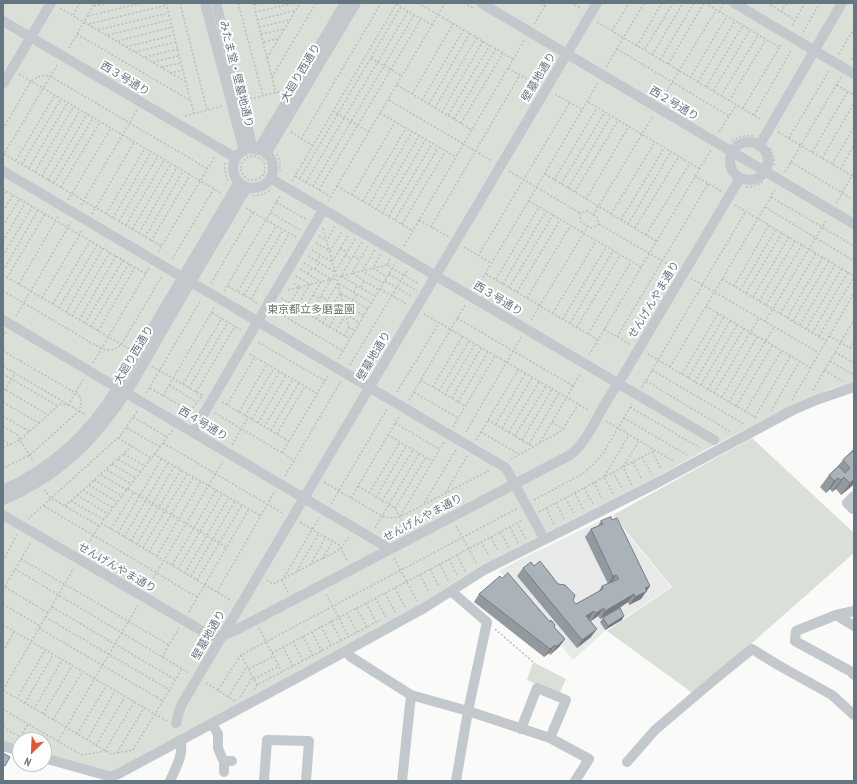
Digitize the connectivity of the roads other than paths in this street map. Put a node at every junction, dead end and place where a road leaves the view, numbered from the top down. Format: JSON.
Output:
{"nodes":[{"id":1,"x":205,"y":3,"type":"edge"},
{"id":2,"x":216,"y":3,"type":"edge"},
{"id":3,"x":345,"y":3,"type":"edge"},
{"id":4,"x":356,"y":3,"type":"edge"},
{"id":5,"x":597,"y":3,"type":"edge"},
{"id":6,"x":734,"y":3,"type":"edge"},
{"id":7,"x":842,"y":3,"type":"edge"},
{"id":8,"x":54,"y":5,"type":"edge"},
{"id":9,"x":479,"y":7,"type":"edge"},
{"id":10,"x":3,"y":21,"type":"edge"},
{"id":11,"x":337,"y":26,"type":"junction"},
{"id":12,"x":30,"y":37,"type":"junction"},
{"id":13,"x":814,"y":51,"type":"junction"},
{"id":14,"x":567,"y":54,"type":"junction"},
{"id":15,"x":227,"y":67,"type":"junction"},
{"id":16,"x":850,"y":72,"type":"edge"},
{"id":17,"x":3,"y":84,"type":"edge"},
{"id":18,"x":758,"y":141,"type":"junction"},
{"id":19,"x":731,"y":148,"type":"junction"},
{"id":20,"x":259,"y":151,"type":"junction"},
{"id":21,"x":231,"y":159,"type":"junction"},
{"id":22,"x":3,"y":171,"type":"edge"},
{"id":23,"x":764,"y":171,"type":"junction"},
{"id":24,"x":740,"y":178,"type":"junction"},
{"id":25,"x":272,"y":182,"type":"junction"},
{"id":26,"x":242,"y":186,"type":"junction"},
{"id":27,"x":323,"y":210,"type":"junction"},
{"id":28,"x":854,"y":224,"type":"edge"},
{"id":29,"x":177,"y":274,"type":"dead end"},
{"id":30,"x":435,"y":276,"type":"junction"},
{"id":31,"x":196,"y":285,"type":"dead end"},
{"id":32,"x":174,"y":301,"type":"junction"},
{"id":33,"x":3,"y":320,"type":"edge"},
{"id":34,"x":258,"y":321,"type":"junction"},
{"id":35,"x":618,"y":384,"type":"junction"},
{"id":36,"x":370,"y":387,"type":"junction"},
{"id":37,"x":854,"y":387,"type":"edge"},
{"id":38,"x":121,"y":390,"type":"junction"},
{"id":39,"x":194,"y":430,"type":"junction"},
{"id":40,"x":714,"y":440,"type":"dead end"},
{"id":41,"x":70,"y":452,"type":"junction"},
{"id":42,"x":515,"y":484,"type":"junction"},
{"id":43,"x":3,"y":490,"type":"edge"},
{"id":44,"x":854,"y":496,"type":"edge"},
{"id":45,"x":304,"y":498,"type":"junction"},
{"id":46,"x":3,"y":500,"type":"edge"},
{"id":47,"x":854,"y":508,"type":"edge"},
{"id":48,"x":3,"y":515,"type":"edge"},
{"id":49,"x":541,"y":533,"type":"dead end"},
{"id":50,"x":391,"y":552,"type":"junction"},
{"id":51,"x":450,"y":586,"type":"junction"},
{"id":52,"x":854,"y":611,"type":"edge"},
{"id":53,"x":836,"y":615,"type":"junction"},
{"id":54,"x":854,"y":626,"type":"edge"},
{"id":55,"x":223,"y":636,"type":"junction"},
{"id":56,"x":346,"y":651,"type":"junction"},
{"id":57,"x":854,"y":675,"type":"edge"},
{"id":58,"x":411,"y":695,"type":"junction"},
{"id":59,"x":468,"y":711,"type":"junction"},
{"id":60,"x":853,"y":713,"type":"edge"},
{"id":61,"x":176,"y":723,"type":"road end"},
{"id":62,"x":212,"y":724,"type":"junction"},
{"id":63,"x":521,"y":728,"type":"junction"},
{"id":64,"x":550,"y":738,"type":"junction"},
{"id":65,"x":180,"y":740,"type":"junction"},
{"id":66,"x":52,"y":760,"type":"edge"},
{"id":67,"x":627,"y":762,"type":"dead end"},
{"id":68,"x":224,"y":772,"type":"dead end"},
{"id":69,"x":170,"y":781,"type":"edge"},
{"id":70,"x":264,"y":781,"type":"edge"},
{"id":71,"x":306,"y":781,"type":"edge"},
{"id":72,"x":402,"y":781,"type":"edge"},
{"id":73,"x":456,"y":781,"type":"edge"},
{"id":74,"x":575,"y":781,"type":"edge"}],
"edges":[{"from":1,"to":15,"type":"street","name":"みたま堂・壁墓地通り"},
{"from":2,"to":15,"type":"street","name":"みたま堂・壁墓地通り"},
{"from":3,"to":11,"type":"street","name":"大廻り西通り"},
{"from":4,"to":11,"type":"street","name":"大廻り西通り"},
{"from":5,"to":14,"type":"street","name":"壁墓地通り"},
{"from":6,"to":13,"type":"street"},
{"from":7,"to":13,"type":"street"},
{"from":8,"to":12,"type":"street"},
{"from":9,"to":14,"type":"street","name":"西２号通り"},
{"from":10,"to":12,"type":"street","name":"西３号通り"},
{"from":11,"to":20,"type":"street","name":"大廻り西通り"},
{"from":12,"to":17,"type":"street"},
{"from":12,"to":21,"type":"street","name":"西３号通り"},
{"from":13,"to":16,"type":"street"},
{"from":13,"to":18,"type":"street"},
{"from":14,"to":19,"type":"street","name":"西２号通り"},
{"from":14,"to":30,"type":"street","name":"壁墓地通り"},
{"from":15,"to":20,"type":"street","name":"みたま堂・壁墓地通り"},
{"from":18,"to":19,"type":"street"},
{"from":18,"to":23,"type":"street"},
{"from":19,"to":23,"type":"street","name":"西２号通り"},
{"from":19,"to":24,"type":"street"},
{"from":20,"to":21,"type":"street","name":"大廻り西通り"},
{"from":20,"to":25,"type":"street","name":"みたま堂・壁墓地通り"},
{"from":21,"to":26,"type":"street"},
{"from":22,"to":29,"type":"street"},
{"from":23,"to":24,"type":"street"},
{"from":23,"to":28,"type":"street","name":"西２号通り"},
{"from":24,"to":35,"type":"street","name":"せんげんやま通り"},
{"from":25,"to":26,"type":"street"},
{"from":25,"to":27,"type":"street","name":"西３号通り"},
{"from":26,"to":32,"type":"street","name":"大廻り西通り"},
{"from":26,"to":32,"type":"street","name":"大廻り西通り"},
{"from":27,"to":30,"type":"street","name":"西３号通り"},
{"from":27,"to":34,"type":"street"},
{"from":30,"to":35,"type":"street","name":"西３号通り"},
{"from":30,"to":36,"type":"street","name":"壁墓地通り"},
{"from":31,"to":34,"type":"street"},
{"from":32,"to":38,"type":"street","name":"大廻り西通り"},
{"from":32,"to":38,"type":"street","name":"大廻り西通り"},
{"from":33,"to":38,"type":"street","name":"西４号通り"},
{"from":34,"to":36,"type":"street"},
{"from":34,"to":39,"type":"street"},
{"from":35,"to":40,"type":"street","name":"西３号通り"},
{"from":35,"to":42,"type":"street","name":"せんげんやま通り"},
{"from":36,"to":42,"type":"street"},
{"from":36,"to":45,"type":"street","name":"壁墓地通り"},
{"from":37,"to":51,"type":"street"},
{"from":38,"to":39,"type":"street","name":"西４号通り"},
{"from":38,"to":41,"type":"street","name":"大廻り西通り"},
{"from":39,"to":45,"type":"street","name":"西４号通り"},
{"from":41,"to":43,"type":"street","name":"大廻り西通り"},
{"from":41,"to":46,"type":"street","name":"大廻り西通り"},
{"from":42,"to":49,"type":"street"},
{"from":42,"to":50,"type":"street","name":"せんげんやま通り"},
{"from":44,"to":47,"type":"street"},
{"from":45,"to":50,"type":"street","name":"西４号通り"},
{"from":45,"to":55,"type":"street","name":"壁墓地通り"},
{"from":48,"to":55,"type":"street","name":"せんげんやま通り"},
{"from":50,"to":55,"type":"street","name":"せんげんやま通り"},
{"from":51,"to":56,"type":"street"},
{"from":51,"to":59,"type":"street"},
{"from":52,"to":53,"type":"street"},
{"from":53,"to":54,"type":"street"},
{"from":53,"to":57,"type":"street"},
{"from":55,"to":61,"type":"street","name":"壁墓地通り"},
{"from":56,"to":58,"type":"street"},
{"from":56,"to":62,"type":"street"},
{"from":58,"to":59,"type":"street"},
{"from":58,"to":72,"type":"street"},
{"from":59,"to":63,"type":"street"},
{"from":59,"to":73,"type":"street"},
{"from":60,"to":67,"type":"street"},
{"from":62,"to":65,"type":"street"},
{"from":62,"to":68,"type":"street"},
{"from":63,"to":64,"type":"street"},
{"from":63,"to":64,"type":"street"},
{"from":64,"to":74,"type":"street"},
{"from":65,"to":66,"type":"street"},
{"from":65,"to":69,"type":"street"},
{"from":70,"to":71,"type":"street"}]}
